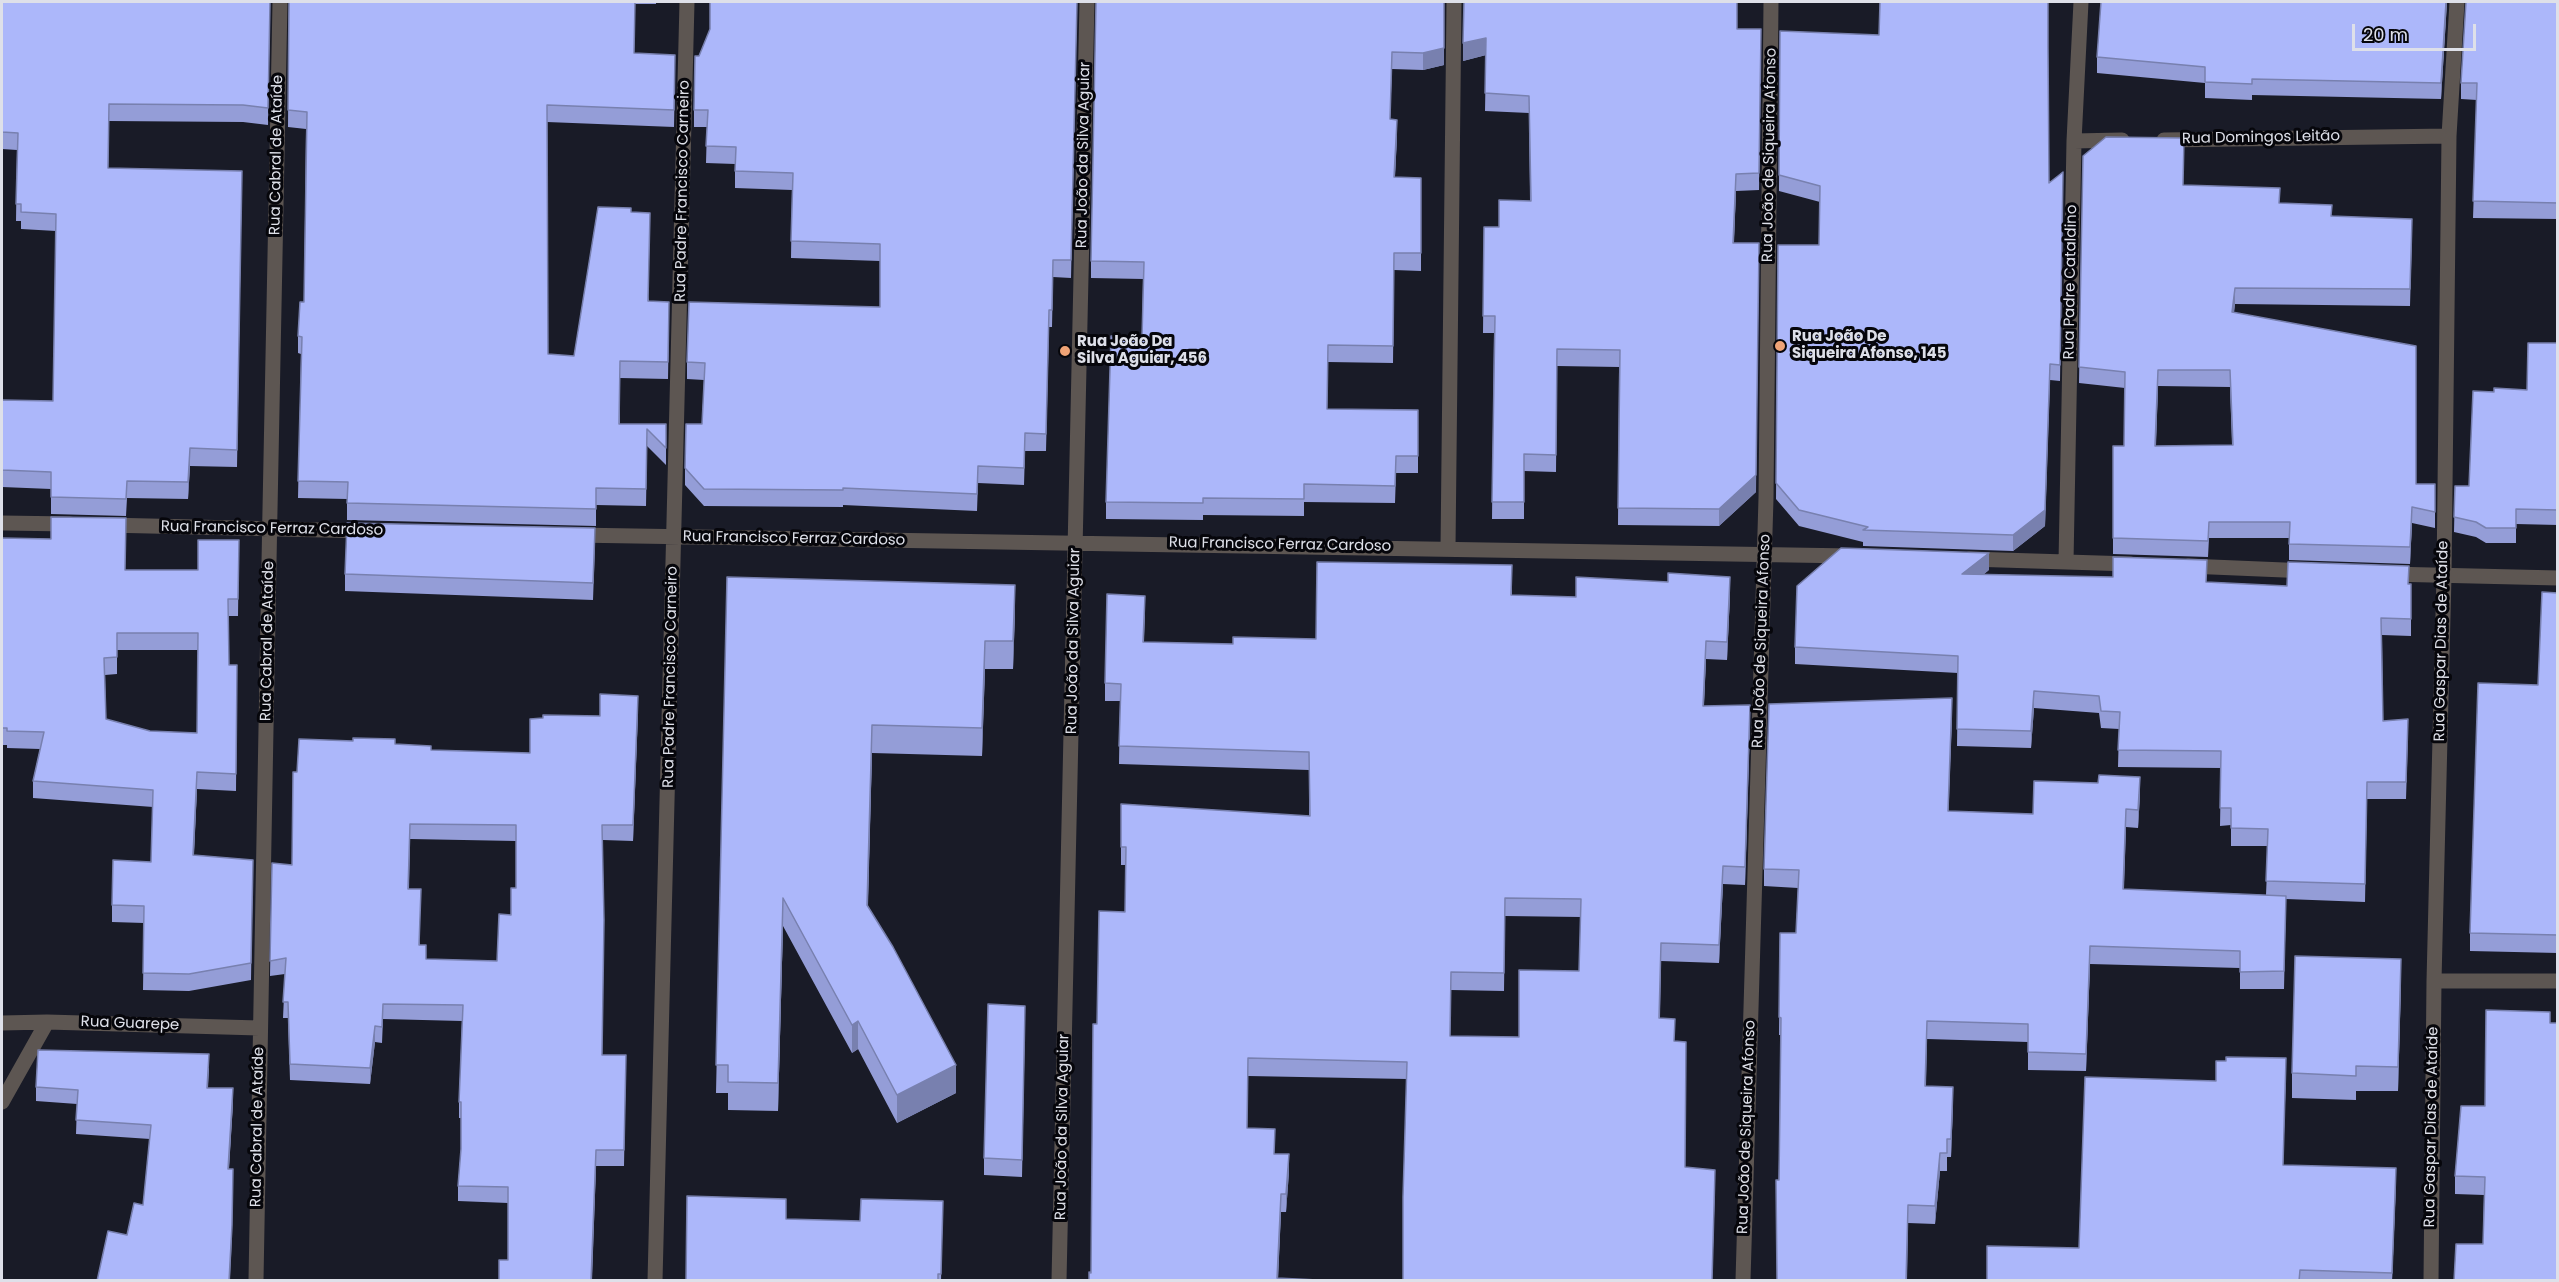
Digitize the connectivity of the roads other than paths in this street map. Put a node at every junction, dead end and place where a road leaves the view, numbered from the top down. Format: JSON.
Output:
{"nodes":[{"id":1,"x":280,"y":2,"type":"edge"},
{"id":2,"x":687,"y":2,"type":"edge"},
{"id":3,"x":1087,"y":2,"type":"edge"},
{"id":4,"x":1454,"y":2,"type":"edge"},
{"id":5,"x":1771,"y":2,"type":"edge"},
{"id":6,"x":2081,"y":2,"type":"edge"},
{"id":7,"x":2457,"y":2,"type":"edge"},
{"id":8,"x":2449,"y":136,"type":"junction"},
{"id":9,"x":2074,"y":141,"type":"junction"},
{"id":10,"x":2,"y":523,"type":"edge"},
{"id":11,"x":271,"y":529,"type":"junction"},
{"id":12,"x":378,"y":531,"type":"edge"},
{"id":13,"x":556,"y":535,"type":"edge"},
{"id":14,"x":674,"y":537,"type":"junction"},
{"id":15,"x":1076,"y":542,"type":"junction"},
{"id":16,"x":1448,"y":548,"type":"junction"},
{"id":17,"x":1764,"y":553,"type":"junction"},
{"id":18,"x":1869,"y":556,"type":"edge"},
{"id":19,"x":1950,"y":559,"type":"edge"},
{"id":20,"x":2066,"y":562,"type":"junction"},
{"id":21,"x":2148,"y":565,"type":"edge"},
{"id":22,"x":2172,"y":566,"type":"edge"},
{"id":23,"x":2326,"y":571,"type":"edge"},
{"id":24,"x":2373,"y":573,"type":"edge"},
{"id":25,"x":2444,"y":576,"type":"junction"},
{"id":26,"x":2558,"y":578,"type":"edge"},
{"id":27,"x":2434,"y":981,"type":"junction"},
{"id":28,"x":2558,"y":981,"type":"edge"},
{"id":29,"x":47,"y":1022,"type":"junction"},
{"id":30,"x":2,"y":1023,"type":"edge"},
{"id":31,"x":259,"y":1028,"type":"junction"},
{"id":32,"x":2,"y":1102,"type":"edge"},
{"id":33,"x":256,"y":1281,"type":"edge"},
{"id":34,"x":655,"y":1281,"type":"edge"},
{"id":35,"x":1059,"y":1281,"type":"edge"},
{"id":36,"x":1743,"y":1281,"type":"edge"},
{"id":37,"x":2431,"y":1281,"type":"edge"}],
"edges":[{"from":1,"to":11,"type":"street","name":"Rua Cabral de Ataíde"},
{"from":2,"to":14,"type":"street","name":"Rua Padre Francisco Carneiro"},
{"from":3,"to":15,"type":"street","name":"Rua João da Silva Aguiar"},
{"from":4,"to":16,"type":"street"},
{"from":5,"to":17,"type":"street","name":"Rua João de Siqueira Afonso"},
{"from":6,"to":9,"type":"street","name":"Rua Padre Cataldino"},
{"from":7,"to":8,"type":"street","name":"Rua Gaspar Dias de Ataíde"},
{"from":8,"to":9,"type":"street","name":"Rua Domingos Leitão"},
{"from":8,"to":25,"type":"street","name":"Rua Gaspar Dias de Ataíde"},
{"from":9,"to":20,"type":"street","name":"Rua Padre Cataldino"},
{"from":10,"to":11,"type":"street","name":"Rua Francisco Ferraz Cardoso"},
{"from":11,"to":12,"type":"street","name":"Rua Francisco Ferraz Cardoso"},
{"from":11,"to":31,"type":"street","name":"Rua Cabral de Ataíde"},
{"from":13,"to":14,"type":"street","name":"Rua Francisco Ferraz Cardoso"},
{"from":14,"to":15,"type":"street","name":"Rua Francisco Ferraz Cardoso"},
{"from":14,"to":34,"type":"street","name":"Rua Padre Francisco Carneiro"},
{"from":15,"to":16,"type":"street","name":"Rua Francisco Ferraz Cardoso"},
{"from":15,"to":35,"type":"street","name":"Rua João da Silva Aguiar"},
{"from":16,"to":17,"type":"street","name":"Rua Francisco Ferraz Cardoso"},
{"from":17,"to":18,"type":"street","name":"Rua Francisco Ferraz Cardoso"},
{"from":17,"to":36,"type":"street","name":"Rua João de Siqueira Afonso"},
{"from":19,"to":20,"type":"street"},
{"from":20,"to":21,"type":"street"},
{"from":22,"to":23,"type":"street"},
{"from":24,"to":25,"type":"street"},
{"from":25,"to":26,"type":"street"},
{"from":25,"to":27,"type":"street","name":"Rua Gaspar Dias de Ataíde"},
{"from":27,"to":28,"type":"street"},
{"from":27,"to":37,"type":"street","name":"Rua Gaspar Dias de Ataíde"},
{"from":29,"to":30,"type":"street","name":"Rua Guarepe"},
{"from":29,"to":31,"type":"street","name":"Rua Guarepe"},
{"from":29,"to":32,"type":"street"},
{"from":31,"to":33,"type":"street","name":"Rua Cabral de Ataíde"}]}
